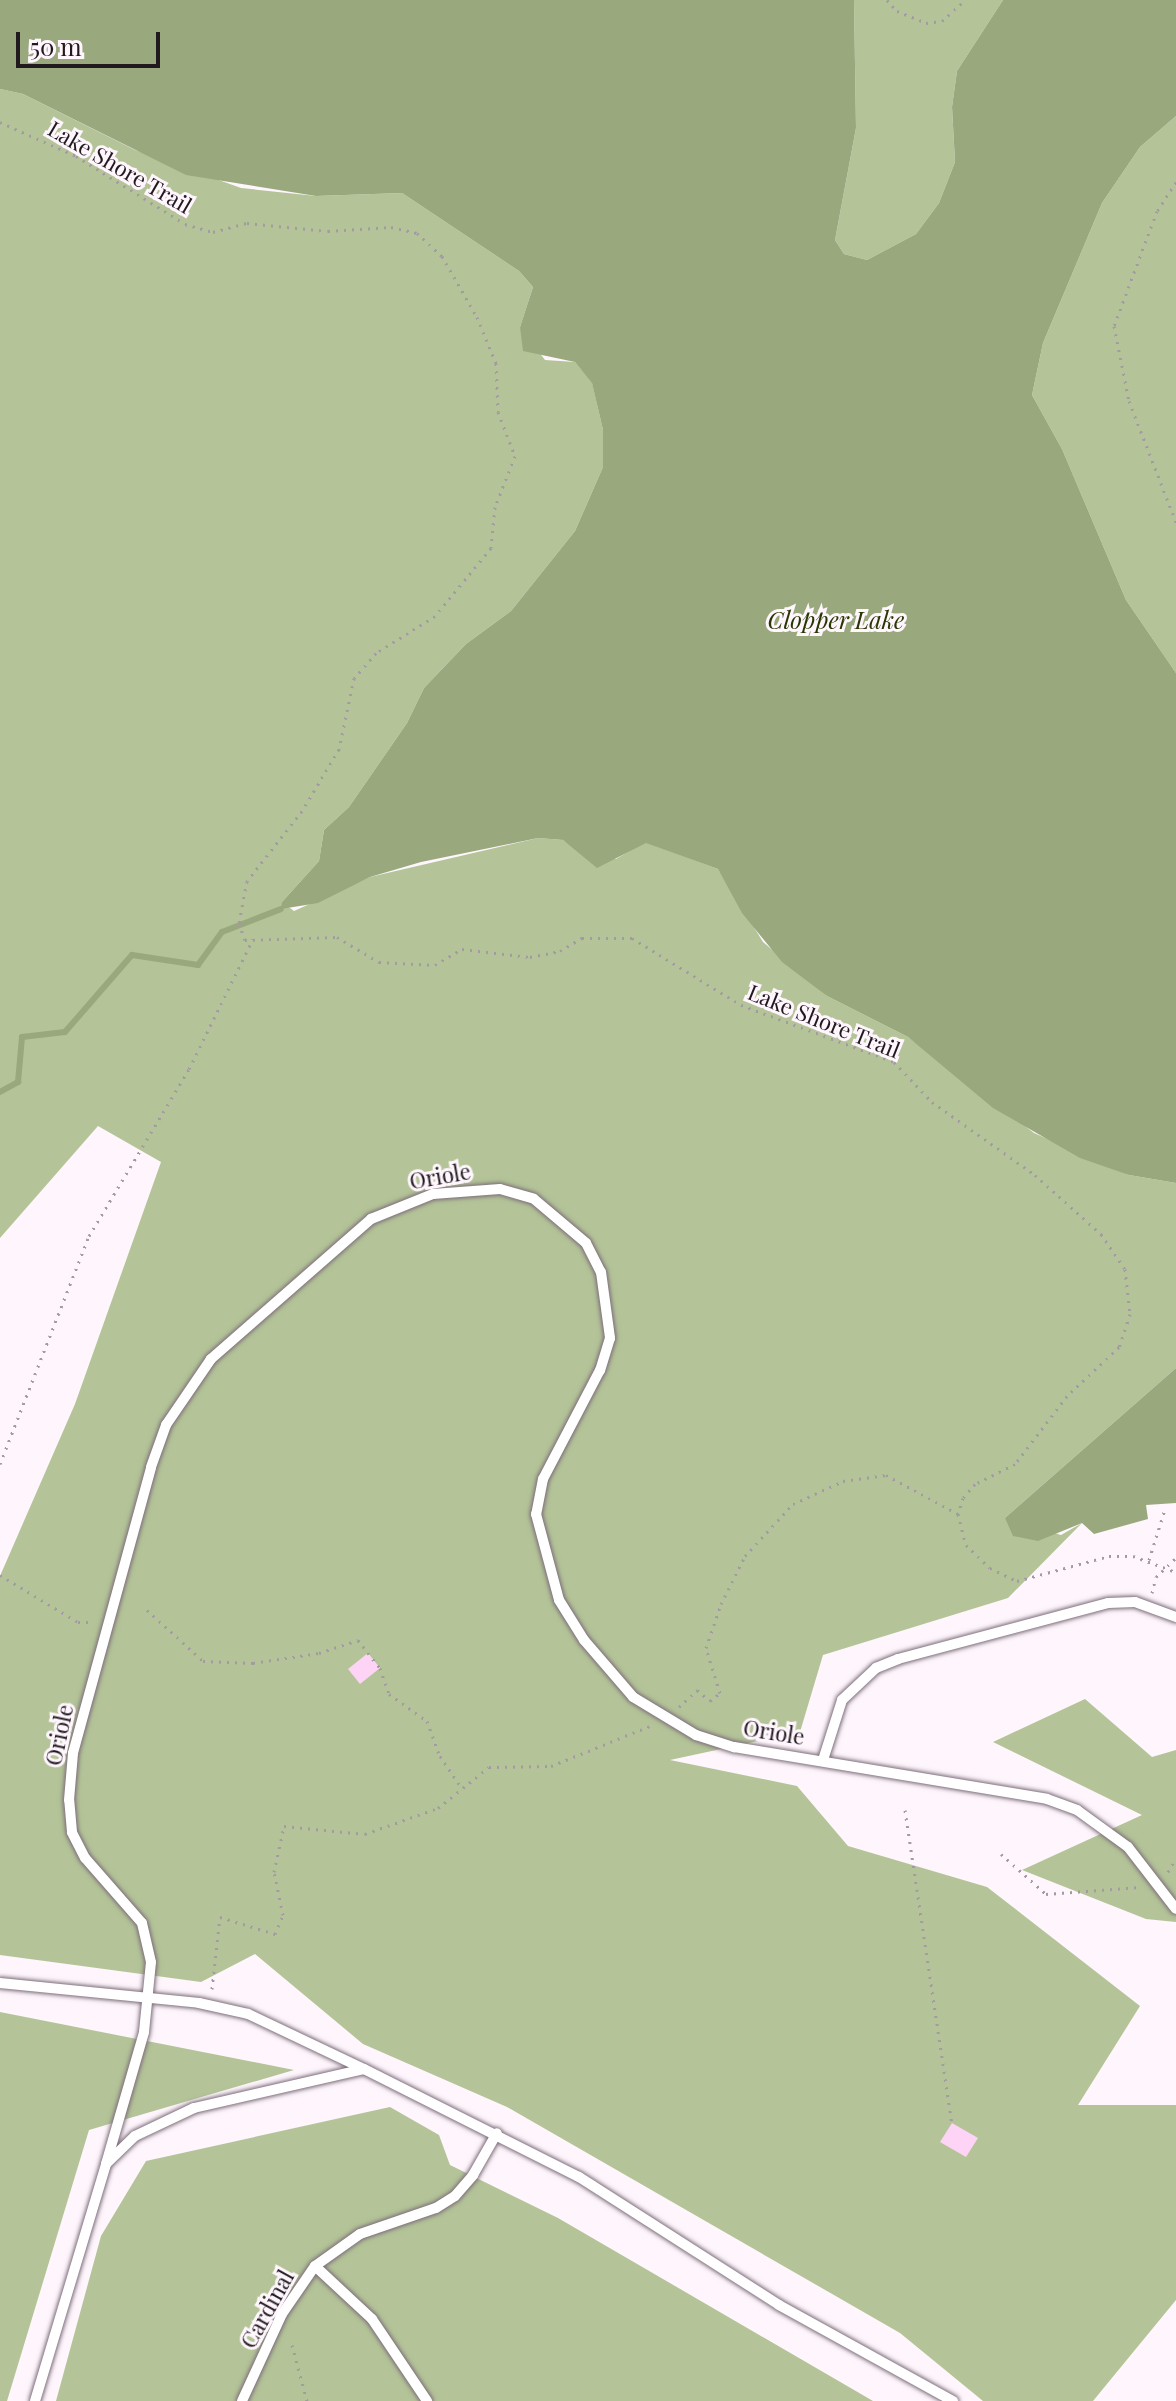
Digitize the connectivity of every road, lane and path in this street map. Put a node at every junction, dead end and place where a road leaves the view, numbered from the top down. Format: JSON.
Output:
{"nodes":[{"id":1,"x":887,"y":0,"type":"edge"},
{"id":2,"x":965,"y":0,"type":"edge"},
{"id":3,"x":0,"y":122,"type":"edge"},
{"id":4,"x":1176,"y":182,"type":"edge"},
{"id":5,"x":1176,"y":522,"type":"edge"},
{"id":6,"x":253,"y":939,"type":"junction"},
{"id":7,"x":0,"y":1464,"type":"edge"},
{"id":8,"x":1165,"y":1509,"type":"dead end"},
{"id":9,"x":958,"y":1514,"type":"junction"},
{"id":10,"x":1176,"y":1558,"type":"edge"},
{"id":11,"x":1149,"y":1560,"type":"junction"},
{"id":12,"x":1167,"y":1566,"type":"junction"},
{"id":13,"x":1176,"y":1572,"type":"edge"},
{"id":14,"x":0,"y":1575,"type":"edge"},
{"id":15,"x":1156,"y":1577,"type":"dead end"},
{"id":16,"x":147,"y":1610,"type":"dead end"},
{"id":17,"x":1176,"y":1617,"type":"edge"},
{"id":18,"x":108,"y":1622,"type":"junction"},
{"id":19,"x":665,"y":1719,"type":"junction"},
{"id":20,"x":823,"y":1760,"type":"junction"},
{"id":21,"x":462,"y":1789,"type":"junction"},
{"id":22,"x":905,"y":1810,"type":"dead end"},
{"id":23,"x":1001,"y":1854,"type":"dead end"},
{"id":24,"x":1176,"y":1858,"type":"edge"},
{"id":25,"x":1160,"y":1885,"type":"junction"},
{"id":26,"x":1176,"y":1909,"type":"edge"},
{"id":27,"x":0,"y":1983,"type":"edge"},
{"id":28,"x":150,"y":1997,"type":"junction"},
{"id":29,"x":210,"y":2005,"type":"junction"},
{"id":30,"x":364,"y":2069,"type":"junction"},
{"id":31,"x":952,"y":2123,"type":"dead end"},
{"id":32,"x":497,"y":2133,"type":"junction"},
{"id":33,"x":106,"y":2164,"type":"junction"},
{"id":34,"x":315,"y":2266,"type":"junction"},
{"id":35,"x":292,"y":2345,"type":"dead end"},
{"id":36,"x":35,"y":2401,"type":"edge"},
{"id":37,"x":242,"y":2401,"type":"edge"},
{"id":38,"x":307,"y":2401,"type":"edge"},
{"id":39,"x":427,"y":2401,"type":"edge"},
{"id":40,"x":953,"y":2401,"type":"edge"}],
"edges":[{"from":1,"to":2,"type":"path"},
{"from":3,"to":6,"type":"path","name":"Lake Shore Trail"},
{"from":4,"to":5,"type":"path"},
{"from":6,"to":7,"type":"path"},
{"from":6,"to":9,"type":"path","name":"Lake Shore Trail"},
{"from":8,"to":11,"type":"path"},
{"from":9,"to":11,"type":"path"},
{"from":9,"to":19,"type":"path"},
{"from":10,"to":12,"type":"path"},
{"from":11,"to":12,"type":"path"},
{"from":12,"to":13,"type":"path"},
{"from":12,"to":15,"type":"path"},
{"from":14,"to":18,"type":"path"},
{"from":16,"to":21,"type":"path"},
{"from":17,"to":20,"type":"lane"},
{"from":18,"to":19,"type":"lane","name":"Oriole"},
{"from":18,"to":28,"type":"lane","name":"Oriole"},
{"from":19,"to":20,"type":"lane","name":"Oriole"},
{"from":19,"to":21,"type":"path"},
{"from":20,"to":25,"type":"lane","name":"Oriole"},
{"from":21,"to":29,"type":"path"},
{"from":22,"to":31,"type":"path"},
{"from":23,"to":25,"type":"path"},
{"from":24,"to":25,"type":"path"},
{"from":25,"to":26,"type":"lane","name":"Oriole"},
{"from":27,"to":28,"type":"lane"},
{"from":28,"to":29,"type":"lane"},
{"from":28,"to":33,"type":"lane","name":"Oriole"},
{"from":29,"to":30,"type":"lane"},
{"from":30,"to":32,"type":"lane"},
{"from":30,"to":33,"type":"lane"},
{"from":32,"to":34,"type":"lane"},
{"from":32,"to":40,"type":"lane"},
{"from":33,"to":36,"type":"lane","name":"Oriole"},
{"from":34,"to":37,"type":"lane","name":"Cardinal"},
{"from":34,"to":39,"type":"lane","name":"Cardinal"},
{"from":35,"to":38,"type":"path"}]}
